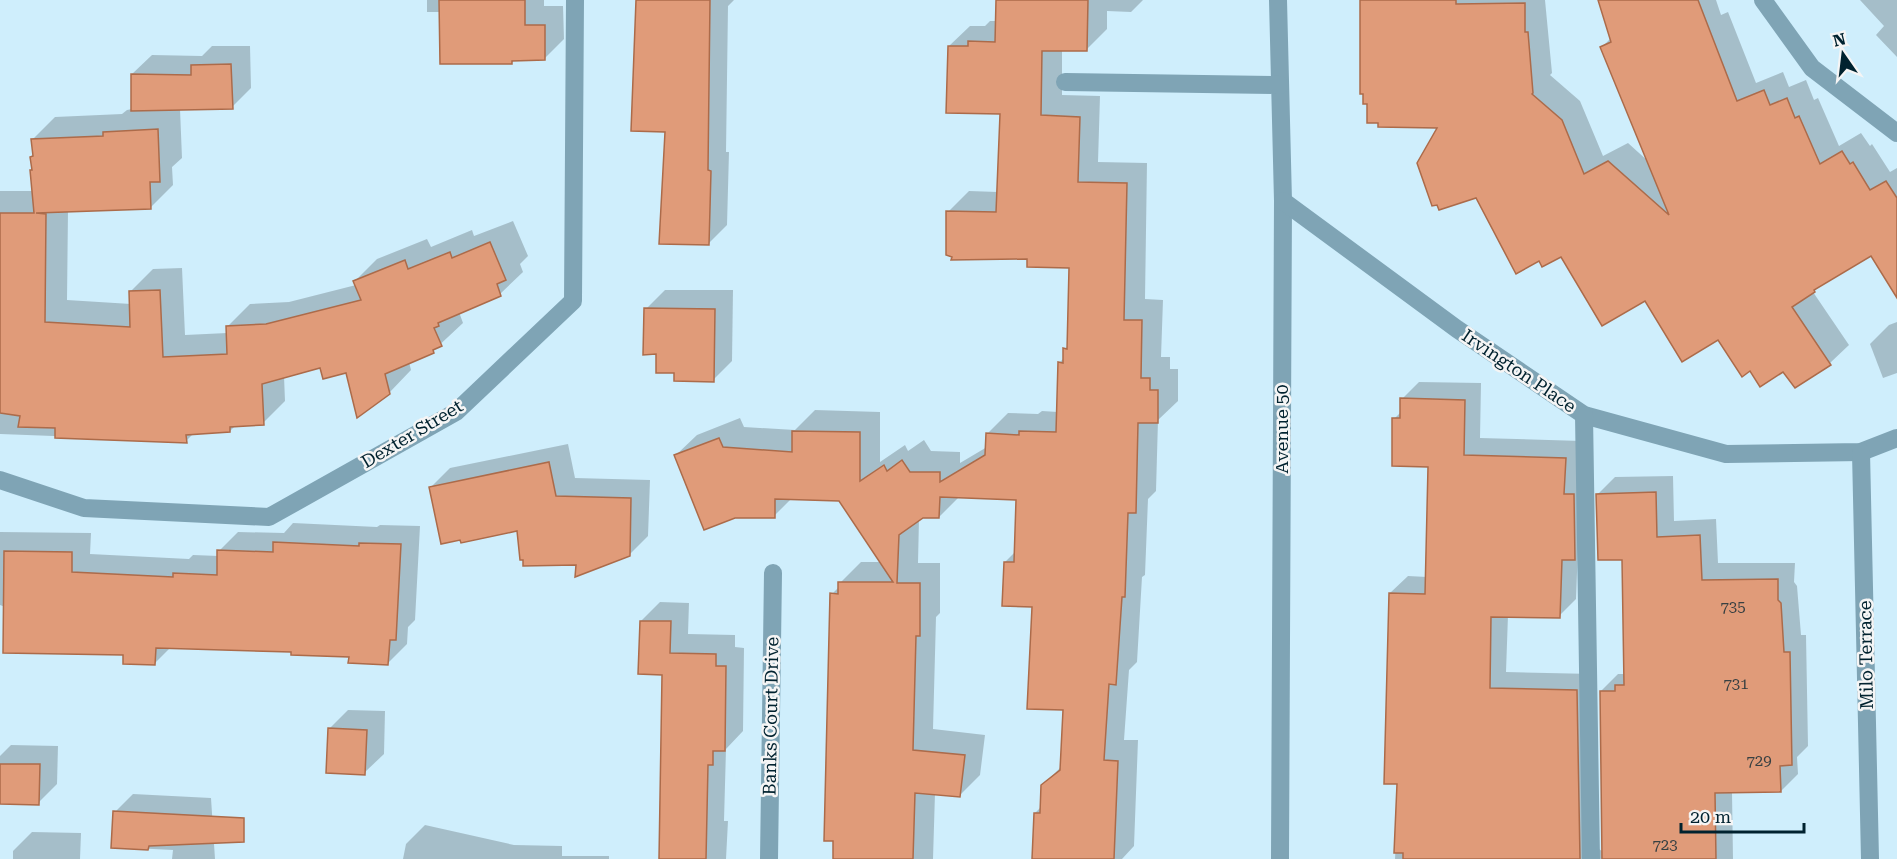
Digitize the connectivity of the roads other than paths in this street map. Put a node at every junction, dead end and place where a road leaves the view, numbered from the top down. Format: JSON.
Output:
{"nodes":[{"id":1,"x":575,"y":0,"type":"edge"},
{"id":2,"x":1278,"y":0,"type":"edge"},
{"id":3,"x":1763,"y":0,"type":"edge"},
{"id":4,"x":1065,"y":82,"type":"dead end"},
{"id":5,"x":1280,"y":85,"type":"junction"},
{"id":6,"x":1897,"y":133,"type":"edge"},
{"id":7,"x":1283,"y":201,"type":"junction"},
{"id":8,"x":1584,"y":415,"type":"junction"},
{"id":9,"x":1897,"y":438,"type":"edge"},
{"id":10,"x":1861,"y":452,"type":"junction"},
{"id":11,"x":0,"y":480,"type":"edge"},
{"id":12,"x":773,"y":573,"type":"dead end"},
{"id":13,"x":769,"y":859,"type":"edge"},
{"id":14,"x":1280,"y":859,"type":"edge"},
{"id":15,"x":1591,"y":859,"type":"edge"},
{"id":16,"x":1870,"y":859,"type":"edge"}],
"edges":[{"from":1,"to":11,"type":"street","name":"Dexter Street"},
{"from":2,"to":5,"type":"street","name":"Avenue 50"},
{"from":3,"to":6,"type":"street"},
{"from":4,"to":5,"type":"street"},
{"from":5,"to":7,"type":"street","name":"Avenue 50"},
{"from":7,"to":8,"type":"street","name":"Irvington Place"},
{"from":7,"to":14,"type":"street","name":"Avenue 50"},
{"from":8,"to":10,"type":"street","name":"Irvington Place"},
{"from":8,"to":15,"type":"street"},
{"from":9,"to":10,"type":"street","name":"Irvington Place"},
{"from":10,"to":16,"type":"street","name":"Milo Terrace"},
{"from":12,"to":13,"type":"street","name":"Banks Court Drive"}]}
